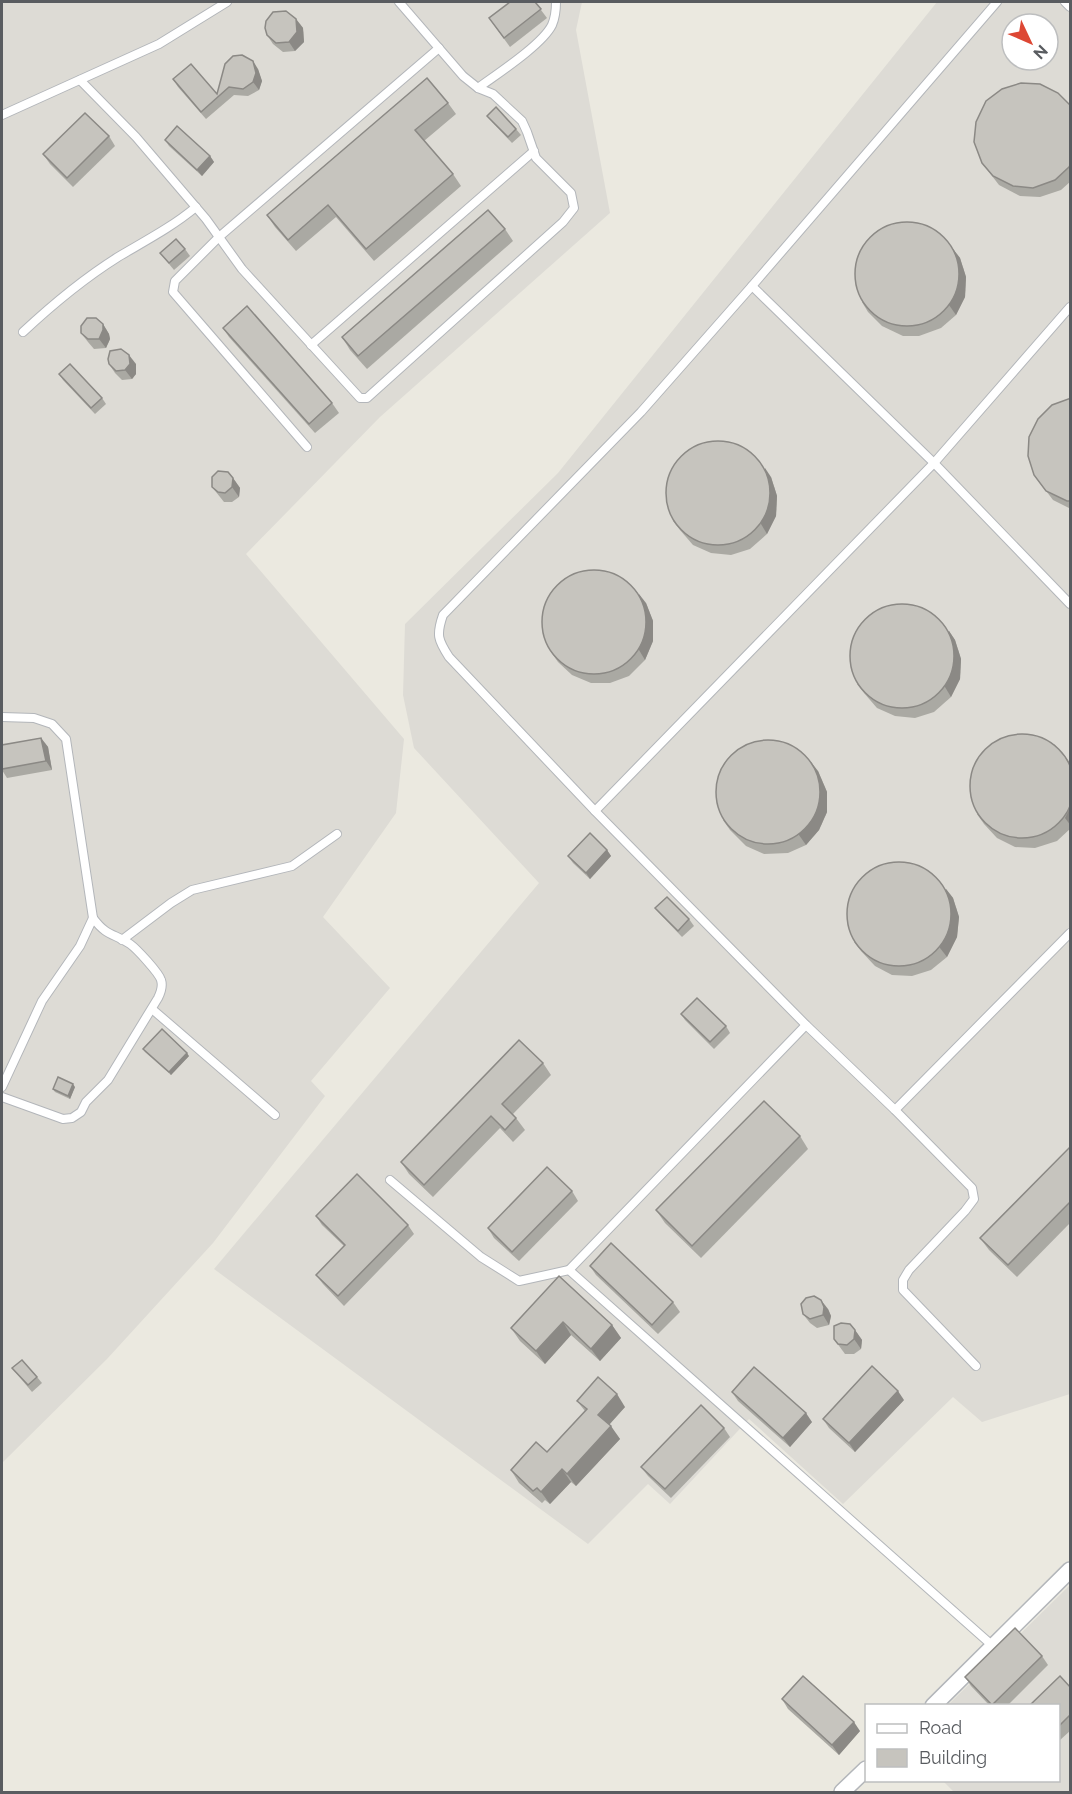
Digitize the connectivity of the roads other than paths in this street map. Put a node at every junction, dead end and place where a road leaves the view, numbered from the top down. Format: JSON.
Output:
{"nodes":[{"id":1,"x":227,"y":2,"type":"edge"},
{"id":2,"x":399,"y":2,"type":"edge"},
{"id":3,"x":556,"y":2,"type":"edge"},
{"id":4,"x":997,"y":2,"type":"edge"},
{"id":5,"x":1065,"y":2,"type":"edge"},
{"id":6,"x":1071,"y":7,"type":"edge"},
{"id":7,"x":439,"y":48,"type":"junction"},
{"id":8,"x":80,"y":80,"type":"junction"},
{"id":9,"x":478,"y":88,"type":"junction"},
{"id":10,"x":2,"y":115,"type":"edge"},
{"id":11,"x":534,"y":151,"type":"junction"},
{"id":12,"x":196,"y":207,"type":"junction"},
{"id":13,"x":219,"y":237,"type":"junction"},
{"id":14,"x":752,"y":286,"type":"junction"},
{"id":15,"x":1071,"y":307,"type":"edge"},
{"id":16,"x":23,"y":332,"type":"dead end"},
{"id":17,"x":311,"y":345,"type":"junction"},
{"id":18,"x":307,"y":447,"type":"dead end"},
{"id":19,"x":934,"y":463,"type":"junction"},
{"id":20,"x":1071,"y":604,"type":"edge"},
{"id":21,"x":2,"y":717,"type":"edge"},
{"id":22,"x":595,"y":811,"type":"junction"},
{"id":23,"x":337,"y":834,"type":"dead end"},
{"id":24,"x":93,"y":918,"type":"junction"},
{"id":25,"x":1071,"y":933,"type":"edge"},
{"id":26,"x":122,"y":940,"type":"junction"},
{"id":27,"x":152,"y":1009,"type":"junction"},
{"id":28,"x":806,"y":1025,"type":"junction"},
{"id":29,"x":2,"y":1087,"type":"edge"},
{"id":30,"x":2,"y":1097,"type":"edge"},
{"id":31,"x":895,"y":1110,"type":"junction"},
{"id":32,"x":275,"y":1115,"type":"dead end"},
{"id":33,"x":390,"y":1180,"type":"dead end"},
{"id":34,"x":569,"y":1270,"type":"junction"},
{"id":35,"x":976,"y":1366,"type":"dead end"},
{"id":36,"x":1071,"y":1570,"type":"edge"},
{"id":37,"x":994,"y":1647,"type":"junction"},
{"id":38,"x":935,"y":1704,"type":"edge"},
{"id":39,"x":865,"y":1771,"type":"edge"},
{"id":40,"x":842,"y":1792,"type":"edge"}],
"edges":[{"from":1,"to":8,"type":"lane"},
{"from":2,"to":7,"type":"lane"},
{"from":3,"to":9,"type":"lane"},
{"from":4,"to":14,"type":"lane"},
{"from":5,"to":6,"type":"lane"},
{"from":7,"to":9,"type":"lane"},
{"from":7,"to":13,"type":"lane"},
{"from":8,"to":10,"type":"lane"},
{"from":8,"to":12,"type":"lane"},
{"from":9,"to":11,"type":"lane"},
{"from":11,"to":17,"type":"lane"},
{"from":11,"to":17,"type":"lane"},
{"from":12,"to":13,"type":"lane"},
{"from":12,"to":16,"type":"lane"},
{"from":13,"to":17,"type":"lane"},
{"from":13,"to":18,"type":"lane"},
{"from":14,"to":19,"type":"lane"},
{"from":14,"to":22,"type":"lane"},
{"from":15,"to":19,"type":"lane"},
{"from":19,"to":20,"type":"lane"},
{"from":19,"to":22,"type":"lane"},
{"from":21,"to":24,"type":"lane"},
{"from":22,"to":28,"type":"lane"},
{"from":23,"to":26,"type":"lane"},
{"from":24,"to":26,"type":"lane"},
{"from":24,"to":29,"type":"lane"},
{"from":25,"to":31,"type":"lane"},
{"from":26,"to":27,"type":"lane"},
{"from":27,"to":30,"type":"lane"},
{"from":27,"to":32,"type":"lane"},
{"from":28,"to":31,"type":"lane"},
{"from":28,"to":34,"type":"lane"},
{"from":31,"to":35,"type":"lane"},
{"from":33,"to":34,"type":"lane"},
{"from":34,"to":37,"type":"lane"},
{"from":36,"to":37,"type":"street"},
{"from":37,"to":38,"type":"street"},
{"from":39,"to":40,"type":"street"}]}
